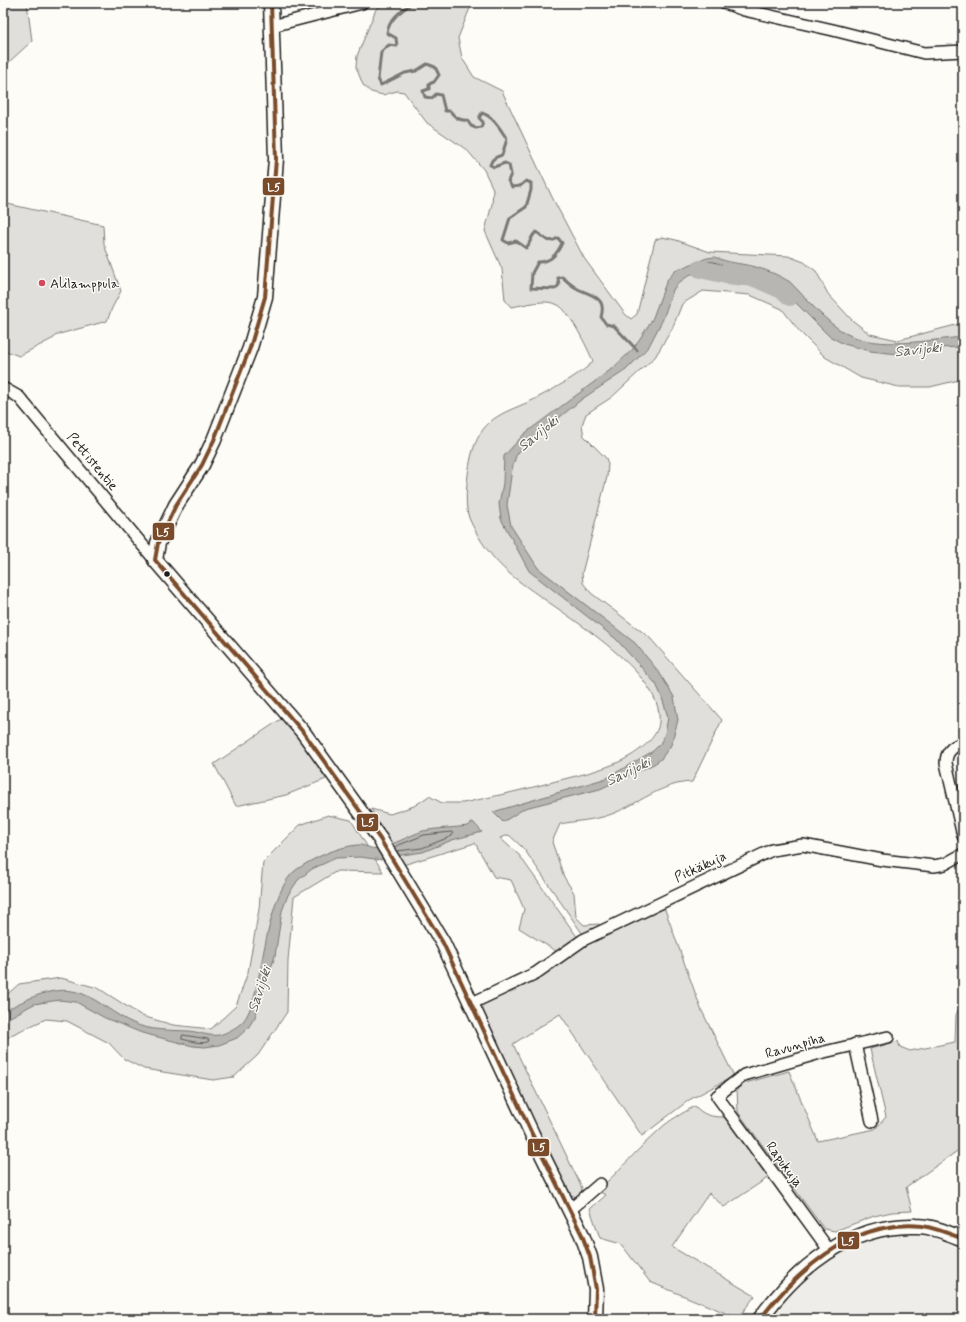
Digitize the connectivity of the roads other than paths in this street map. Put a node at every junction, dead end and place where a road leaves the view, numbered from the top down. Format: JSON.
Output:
{"nodes":[{"id":1,"x":271,"y":3,"type":"edge"},
{"id":2,"x":362,"y":3,"type":"edge"},
{"id":3,"x":725,"y":3,"type":"edge"},
{"id":4,"x":272,"y":26,"type":"junction"},
{"id":5,"x":963,"y":51,"type":"edge"},
{"id":6,"x":3,"y":388,"type":"edge"},
{"id":7,"x":155,"y":560,"type":"junction"},
{"id":8,"x":963,"y":743,"type":"edge"},
{"id":9,"x":963,"y":836,"type":"edge"},
{"id":10,"x":963,"y":854,"type":"edge"},
{"id":11,"x":470,"y":1004,"type":"junction"},
{"id":12,"x":888,"y":1037,"type":"dead end"},
{"id":13,"x":855,"y":1044,"type":"junction"},
{"id":14,"x":717,"y":1096,"type":"joint"},
{"id":15,"x":872,"y":1121,"type":"dead end"},
{"id":16,"x":600,"y":1184,"type":"dead end"},
{"id":17,"x":570,"y":1210,"type":"junction"},
{"id":18,"x":963,"y":1239,"type":"edge"},
{"id":19,"x":828,"y":1250,"type":"junction"},
{"id":20,"x":595,"y":1319,"type":"edge"},
{"id":21,"x":760,"y":1319,"type":"edge"}],
"edges":[{"from":1,"to":4,"type":"street"},
{"from":2,"to":4,"type":"street"},
{"from":3,"to":5,"type":"street"},
{"from":4,"to":7,"type":"street"},
{"from":6,"to":7,"type":"street","name":"Pettistentie"},
{"from":7,"to":11,"type":"street"},
{"from":8,"to":9,"type":"street"},
{"from":10,"to":11,"type":"street","name":"Pitkäkuja"},
{"from":11,"to":17,"type":"street"},
{"from":12,"to":13,"type":"street","name":"Ravunpiha"},
{"from":13,"to":14,"type":"street","name":"Ravunpiha"},
{"from":13,"to":15,"type":"street"},
{"from":14,"to":19,"type":"street","name":"Rapukuja"},
{"from":16,"to":17,"type":"street"},
{"from":17,"to":20,"type":"street"},
{"from":18,"to":19,"type":"street"},
{"from":19,"to":21,"type":"street"}]}
